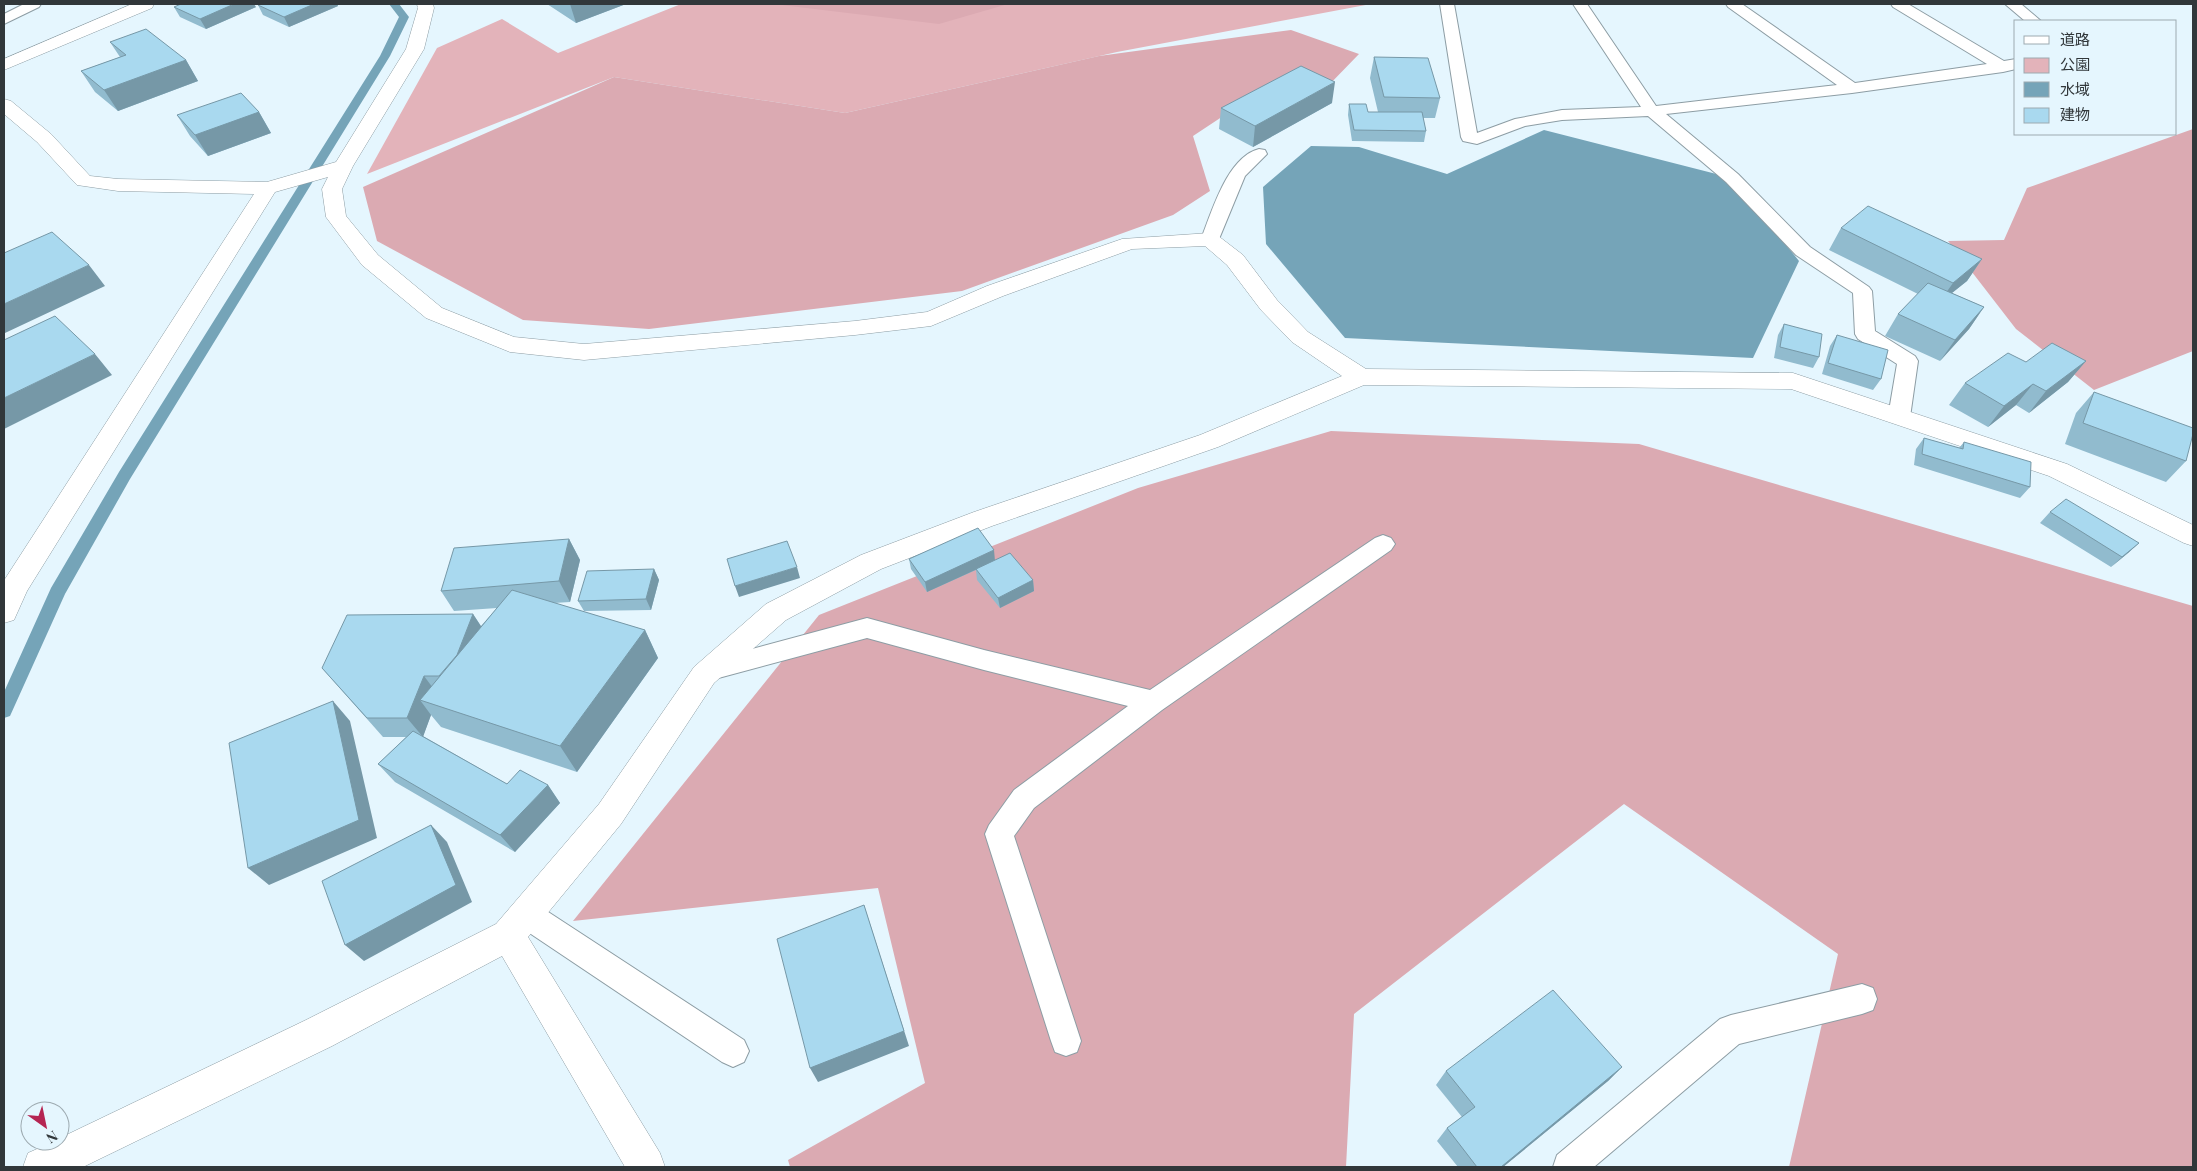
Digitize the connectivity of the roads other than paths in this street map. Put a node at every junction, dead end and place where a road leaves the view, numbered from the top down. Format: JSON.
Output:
{"nodes":[{"id":1,"x":34,"y":4,"type":"edge"},
{"id":2,"x":146,"y":4,"type":"edge"},
{"id":3,"x":425,"y":4,"type":"edge"},
{"id":4,"x":1447,"y":4,"type":"edge"},
{"id":5,"x":1580,"y":4,"type":"edge"},
{"id":6,"x":1733,"y":4,"type":"edge"},
{"id":7,"x":1898,"y":4,"type":"edge"},
{"id":8,"x":2012,"y":4,"type":"edge"},
{"id":9,"x":4,"y":20,"type":"edge"},
{"id":10,"x":2033,"y":20,"type":"edge"},
{"id":11,"x":4,"y":65,"type":"edge"},
{"id":12,"x":2009,"y":66,"type":"edge"},
{"id":13,"x":1852,"y":88,"type":"junction"},
{"id":14,"x":4,"y":105,"type":"edge"},
{"id":15,"x":1652,"y":111,"type":"junction"},
{"id":16,"x":1259,"y":154,"type":"dead end"},
{"id":17,"x":343,"y":166,"type":"junction"},
{"id":18,"x":268,"y":188,"type":"junction"},
{"id":19,"x":1210,"y":239,"type":"junction"},
{"id":20,"x":1361,"y":377,"type":"junction"},
{"id":21,"x":1898,"y":417,"type":"junction"},
{"id":22,"x":2193,"y":536,"type":"edge"},
{"id":23,"x":1383,"y":544,"type":"dead end"},
{"id":24,"x":4,"y":612,"type":"edge"},
{"id":25,"x":711,"y":670,"type":"junction"},
{"id":26,"x":1153,"y":702,"type":"junction"},
{"id":27,"x":517,"y":925,"type":"junction"},
{"id":28,"x":1862,"y":999,"type":"dead end"},
{"id":29,"x":1066,"y":1041,"type":"dead end"},
{"id":30,"x":733,"y":1051,"type":"dead end"},
{"id":31,"x":42,"y":1167,"type":"edge"},
{"id":32,"x":646,"y":1167,"type":"edge"},
{"id":33,"x":1569,"y":1167,"type":"edge"}],
"edges":[{"from":1,"to":9,"type":"lane"},
{"from":2,"to":11,"type":"street"},
{"from":3,"to":17,"type":"street"},
{"from":4,"to":15,"type":"lane"},
{"from":5,"to":15,"type":"lane"},
{"from":6,"to":13,"type":"lane"},
{"from":7,"to":12,"type":"lane"},
{"from":8,"to":10,"type":"lane"},
{"from":12,"to":13,"type":"lane"},
{"from":13,"to":15,"type":"lane"},
{"from":14,"to":18,"type":"street"},
{"from":15,"to":21,"type":"lane"},
{"from":16,"to":19,"type":"lane"},
{"from":17,"to":18,"type":"street"},
{"from":17,"to":19,"type":"street"},
{"from":18,"to":24,"type":"street"},
{"from":19,"to":20,"type":"street"},
{"from":20,"to":21,"type":"street"},
{"from":20,"to":25,"type":"street"},
{"from":21,"to":22,"type":"street"},
{"from":23,"to":26,"type":"lane"},
{"from":25,"to":26,"type":"lane"},
{"from":25,"to":27,"type":"street"},
{"from":26,"to":29,"type":"lane"},
{"from":27,"to":30,"type":"lane"},
{"from":27,"to":31,"type":"street"},
{"from":27,"to":32,"type":"street"},
{"from":28,"to":33,"type":"lane"}]}
